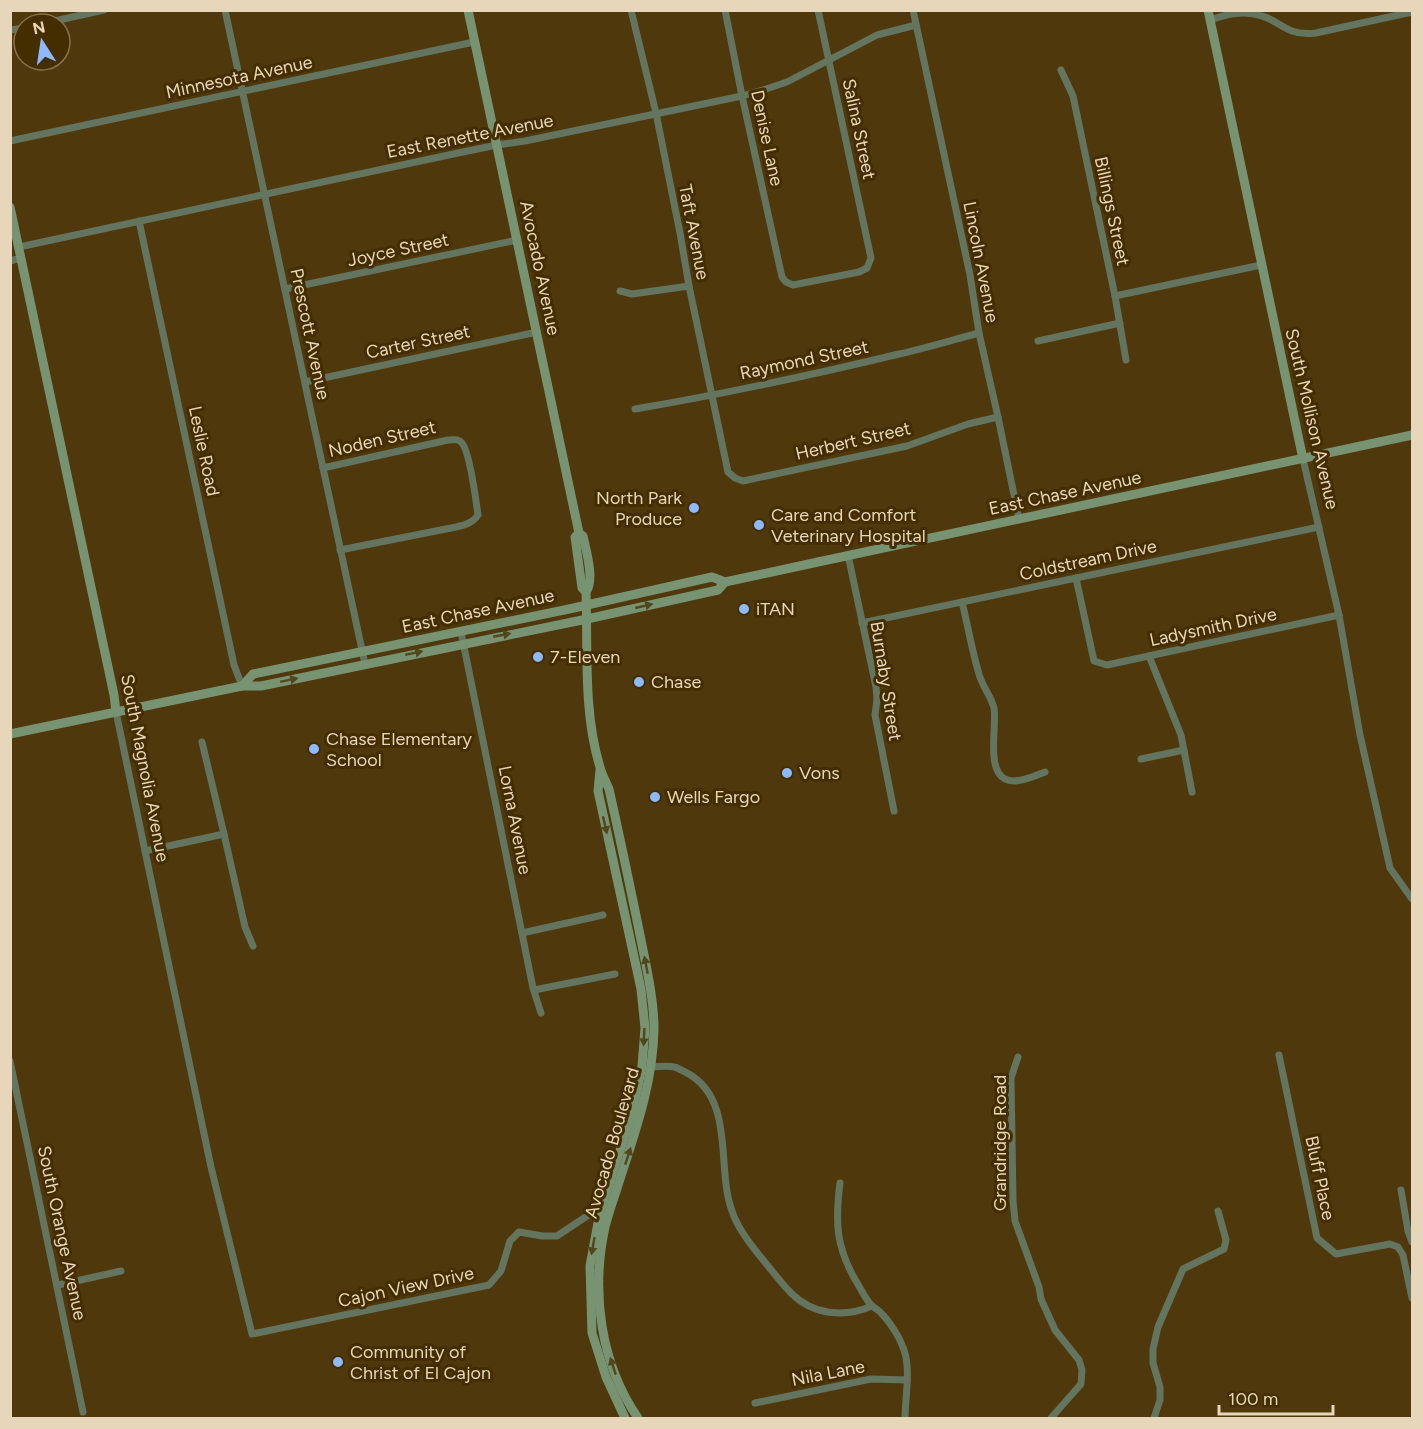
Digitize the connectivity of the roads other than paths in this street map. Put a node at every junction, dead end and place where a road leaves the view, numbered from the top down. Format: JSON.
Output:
{"nodes":[{"id":1,"x":104,"y":10,"type":"edge"},
{"id":2,"x":225,"y":10,"type":"edge"},
{"id":3,"x":468,"y":10,"type":"edge"},
{"id":4,"x":631,"y":10,"type":"edge"},
{"id":5,"x":725,"y":10,"type":"edge"},
{"id":6,"x":818,"y":10,"type":"edge"},
{"id":7,"x":913,"y":10,"type":"edge"},
{"id":8,"x":1413,"y":12,"type":"edge"},
{"id":9,"x":1209,"y":16,"type":"edge"},
{"id":10,"x":72,"y":17,"type":"edge"},
{"id":11,"x":916,"y":25,"type":"junction"},
{"id":12,"x":474,"y":42,"type":"junction"},
{"id":13,"x":828,"y":59,"type":"junction"},
{"id":14,"x":1061,"y":70,"type":"dead end"},
{"id":15,"x":241,"y":92,"type":"junction"},
{"id":16,"x":742,"y":96,"type":"junction"},
{"id":17,"x":656,"y":113,"type":"junction"},
{"id":18,"x":10,"y":141,"type":"edge"},
{"id":19,"x":497,"y":145,"type":"junction"},
{"id":20,"x":264,"y":194,"type":"junction"},
{"id":21,"x":10,"y":207,"type":"edge"},
{"id":22,"x":139,"y":221,"type":"junction"},
{"id":23,"x":517,"y":240,"type":"junction"},
{"id":24,"x":19,"y":248,"type":"junction"},
{"id":25,"x":21,"y":258,"type":"junction"},
{"id":26,"x":10,"y":261,"type":"edge"},
{"id":27,"x":1261,"y":265,"type":"junction"},
{"id":28,"x":781,"y":271,"type":"joint"},
{"id":29,"x":689,"y":286,"type":"junction"},
{"id":30,"x":285,"y":289,"type":"junction"},
{"id":31,"x":620,"y":291,"type":"dead end"},
{"id":32,"x":1115,"y":296,"type":"junction"},
{"id":33,"x":1120,"y":323,"type":"junction"},
{"id":34,"x":537,"y":332,"type":"junction"},
{"id":35,"x":979,"y":333,"type":"junction"},
{"id":36,"x":1038,"y":341,"type":"dead end"},
{"id":37,"x":1126,"y":360,"type":"dead end"},
{"id":38,"x":305,"y":382,"type":"junction"},
{"id":39,"x":712,"y":395,"type":"junction"},
{"id":40,"x":634,"y":409,"type":"dead end"},
{"id":41,"x":998,"y":417,"type":"junction"},
{"id":42,"x":1413,"y":435,"type":"edge"},
{"id":43,"x":726,"y":459,"type":"joint"},
{"id":44,"x":1303,"y":459,"type":"junction"},
{"id":45,"x":323,"y":468,"type":"junction"},
{"id":46,"x":1019,"y":519,"type":"junction"},
{"id":47,"x":1319,"y":527,"type":"junction"},
{"id":48,"x":340,"y":550,"type":"junction"},
{"id":49,"x":848,"y":555,"type":"junction"},
{"id":50,"x":1076,"y":578,"type":"junction"},
{"id":51,"x":725,"y":582,"type":"junction"},
{"id":52,"x":962,"y":602,"type":"junction"},
{"id":53,"x":587,"y":605,"type":"junction"},
{"id":54,"x":1339,"y":615,"type":"junction"},
{"id":55,"x":587,"y":619,"type":"junction"},
{"id":56,"x":862,"y":623,"type":"junction"},
{"id":57,"x":461,"y":632,"type":"junction"},
{"id":58,"x":464,"y":643,"type":"junction"},
{"id":59,"x":363,"y":652,"type":"junction"},
{"id":60,"x":1149,"y":656,"type":"junction"},
{"id":61,"x":365,"y":664,"type":"junction"},
{"id":62,"x":242,"y":686,"type":"junction"},
{"id":63,"x":117,"y":712,"type":"junction"},
{"id":64,"x":10,"y":734,"type":"edge"},
{"id":65,"x":202,"y":742,"type":"dead end"},
{"id":66,"x":1184,"y":750,"type":"junction"},
{"id":67,"x":1140,"y":759,"type":"dead end"},
{"id":68,"x":600,"y":768,"type":"junction"},
{"id":69,"x":1045,"y":772,"type":"dead end"},
{"id":70,"x":1192,"y":792,"type":"dead end"},
{"id":71,"x":894,"y":811,"type":"dead end"},
{"id":72,"x":224,"y":834,"type":"junction"},
{"id":73,"x":145,"y":851,"type":"junction"},
{"id":74,"x":1413,"y":899,"type":"edge"},
{"id":75,"x":603,"y":915,"type":"dead end"},
{"id":76,"x":522,"y":933,"type":"junction"},
{"id":77,"x":253,"y":946,"type":"dead end"},
{"id":78,"x":615,"y":974,"type":"dead end"},
{"id":79,"x":534,"y":990,"type":"junction"},
{"id":80,"x":541,"y":1013,"type":"dead end"},
{"id":81,"x":1280,"y":1055,"type":"dead end"},
{"id":82,"x":1018,"y":1057,"type":"dead end"},
{"id":83,"x":10,"y":1061,"type":"edge"},
{"id":84,"x":651,"y":1067,"type":"junction"},
{"id":85,"x":840,"y":1183,"type":"dead end"},
{"id":86,"x":1401,"y":1190,"type":"dead end"},
{"id":87,"x":1218,"y":1211,"type":"dead end"},
{"id":88,"x":600,"y":1212,"type":"junction"},
{"id":89,"x":1413,"y":1242,"type":"edge"},
{"id":90,"x":121,"y":1271,"type":"dead end"},
{"id":91,"x":58,"y":1285,"type":"junction"},
{"id":92,"x":1413,"y":1298,"type":"edge"},
{"id":93,"x":872,"y":1306,"type":"junction"},
{"id":94,"x":252,"y":1334,"type":"joint"},
{"id":95,"x":907,"y":1380,"type":"junction"},
{"id":96,"x":755,"y":1403,"type":"dead end"},
{"id":97,"x":83,"y":1412,"type":"dead end"},
{"id":98,"x":625,"y":1419,"type":"edge"},
{"id":99,"x":638,"y":1419,"type":"edge"},
{"id":100,"x":905,"y":1419,"type":"edge"},
{"id":101,"x":1051,"y":1419,"type":"edge"},
{"id":102,"x":1154,"y":1419,"type":"edge"}],
"edges":[{"from":1,"to":10,"type":"street"},
{"from":2,"to":15,"type":"street","name":"Prescott Avenue"},
{"from":3,"to":12,"type":"main road","name":"Avocado Avenue"},
{"from":4,"to":17,"type":"street","name":"Taft Avenue"},
{"from":5,"to":16,"type":"street","name":"Denise Lane"},
{"from":6,"to":13,"type":"street","name":"Salina Street"},
{"from":7,"to":11,"type":"street","name":"Lincoln Avenue"},
{"from":8,"to":9,"type":"street"},
{"from":9,"to":27,"type":"main road","name":"South Mollison Avenue"},
{"from":11,"to":13,"type":"street","name":"East Renette Avenue"},
{"from":11,"to":35,"type":"street","name":"Lincoln Avenue"},
{"from":12,"to":15,"type":"street","name":"Minnesota Avenue"},
{"from":12,"to":19,"type":"main road","name":"Avocado Avenue"},
{"from":13,"to":16,"type":"street","name":"East Renette Avenue"},
{"from":13,"to":28,"type":"street","name":"Salina Street"},
{"from":14,"to":32,"type":"street","name":"Billings Street"},
{"from":15,"to":18,"type":"street","name":"Minnesota Avenue"},
{"from":15,"to":20,"type":"street","name":"Prescott Avenue"},
{"from":16,"to":17,"type":"street","name":"East Renette Avenue"},
{"from":16,"to":28,"type":"street","name":"Denise Lane"},
{"from":17,"to":19,"type":"street","name":"East Renette Avenue"},
{"from":17,"to":29,"type":"street","name":"Taft Avenue"},
{"from":19,"to":20,"type":"street","name":"East Renette Avenue"},
{"from":19,"to":23,"type":"main road","name":"Avocado Avenue"},
{"from":20,"to":22,"type":"street","name":"East Renette Avenue"},
{"from":20,"to":30,"type":"street","name":"Prescott Avenue"},
{"from":21,"to":24,"type":"main road","name":"South Magnolia Avenue"},
{"from":22,"to":24,"type":"street","name":"East Renette Avenue"},
{"from":22,"to":62,"type":"street","name":"Leslie Road"},
{"from":23,"to":30,"type":"street","name":"Joyce Street"},
{"from":23,"to":34,"type":"main road","name":"Avocado Avenue"},
{"from":24,"to":25,"type":"main road","name":"South Magnolia Avenue"},
{"from":25,"to":26,"type":"street"},
{"from":25,"to":63,"type":"main road","name":"South Magnolia Avenue"},
{"from":27,"to":32,"type":"street"},
{"from":27,"to":44,"type":"main road","name":"South Mollison Avenue"},
{"from":29,"to":31,"type":"street"},
{"from":29,"to":39,"type":"street","name":"Taft Avenue"},
{"from":30,"to":38,"type":"street","name":"Prescott Avenue"},
{"from":32,"to":33,"type":"street","name":"Billings Street"},
{"from":33,"to":36,"type":"street"},
{"from":33,"to":37,"type":"street","name":"Billings Street"},
{"from":34,"to":38,"type":"street","name":"Carter Street"},
{"from":34,"to":53,"type":"main road","name":"Avocado Avenue"},
{"from":35,"to":39,"type":"street","name":"Raymond Street"},
{"from":35,"to":41,"type":"street","name":"Lincoln Avenue"},
{"from":38,"to":45,"type":"street","name":"Prescott Avenue"},
{"from":39,"to":40,"type":"street","name":"Raymond Street"},
{"from":39,"to":43,"type":"street","name":"Taft Avenue"},
{"from":41,"to":43,"type":"street","name":"Herbert Street"},
{"from":41,"to":46,"type":"street","name":"Lincoln Avenue"},
{"from":42,"to":44,"type":"main road","name":"East Chase Avenue"},
{"from":44,"to":46,"type":"main road","name":"East Chase Avenue"},
{"from":44,"to":47,"type":"street","name":"South Mollison Avenue"},
{"from":45,"to":48,"type":"street","name":"Prescott Avenue"},
{"from":45,"to":48,"type":"street","name":"Noden Street"},
{"from":46,"to":49,"type":"main road","name":"East Chase Avenue"},
{"from":47,"to":50,"type":"street","name":"Coldstream Drive"},
{"from":47,"to":54,"type":"street","name":"South Mollison Avenue"},
{"from":48,"to":59,"type":"street","name":"Prescott Avenue"},
{"from":49,"to":51,"type":"main road","name":"East Chase Avenue"},
{"from":49,"to":56,"type":"street","name":"Burnaby Street"},
{"from":50,"to":52,"type":"street","name":"Coldstream Drive"},
{"from":50,"to":60,"type":"street","name":"Ladysmith Drive"},
{"from":51,"to":53,"type":"main road","name":"East Chase Avenue"},
{"from":55,"to":51,"type":"main road","name":"East Chase Avenue","one_way":true},
{"from":52,"to":56,"type":"street","name":"Coldstream Drive"},
{"from":52,"to":69,"type":"street"},
{"from":53,"to":55,"type":"main road","name":"Avocado Avenue"},
{"from":53,"to":57,"type":"main road","name":"East Chase Avenue"},
{"from":54,"to":60,"type":"street","name":"Ladysmith Drive"},
{"from":54,"to":74,"type":"street","name":"South Mollison Avenue"},
{"from":58,"to":55,"type":"main road","name":"East Chase Avenue","one_way":true},
{"from":55,"to":68,"type":"main road","name":"Avocado Boulevard"},
{"from":56,"to":71,"type":"street","name":"Burnaby Street"},
{"from":57,"to":58,"type":"street","name":"Lorna Avenue"},
{"from":57,"to":59,"type":"main road","name":"East Chase Avenue"},
{"from":61,"to":58,"type":"main road","name":"East Chase Avenue","one_way":true},
{"from":58,"to":76,"type":"street","name":"Lorna Avenue"},
{"from":59,"to":61,"type":"street","name":"Prescott Avenue"},
{"from":59,"to":62,"type":"main road","name":"East Chase Avenue"},
{"from":60,"to":66,"type":"street"},
{"from":62,"to":61,"type":"main road","name":"East Chase Avenue","one_way":true},
{"from":62,"to":63,"type":"main road","name":"East Chase Avenue"},
{"from":63,"to":64,"type":"main road","name":"East Chase Avenue"},
{"from":63,"to":73,"type":"street","name":"South Magnolia Avenue"},
{"from":65,"to":72,"type":"street"},
{"from":66,"to":67,"type":"street"},
{"from":66,"to":70,"type":"street"},
{"from":84,"to":68,"type":"main road","name":"Avocado Boulevard","one_way":true},
{"from":68,"to":88,"type":"main road","name":"Avocado Boulevard","one_way":true},
{"from":72,"to":73,"type":"street"},
{"from":72,"to":77,"type":"street"},
{"from":73,"to":94,"type":"street","name":"South Magnolia Avenue"},
{"from":75,"to":76,"type":"street"},
{"from":76,"to":79,"type":"street","name":"Lorna Avenue"},
{"from":78,"to":79,"type":"street"},
{"from":79,"to":80,"type":"street","name":"Lorna Avenue"},
{"from":81,"to":92,"type":"street","name":"Bluff Place"},
{"from":82,"to":101,"type":"street","name":"Grandridge Road"},
{"from":83,"to":91,"type":"street","name":"South Orange Avenue"},
{"from":84,"to":93,"type":"street"},
{"from":99,"to":84,"type":"main road","name":"Avocado Boulevard","one_way":true},
{"from":85,"to":93,"type":"street"},
{"from":86,"to":89,"type":"street"},
{"from":87,"to":102,"type":"street"},
{"from":88,"to":94,"type":"street","name":"Cajon View Drive"},
{"from":88,"to":98,"type":"main road","name":"Avocado Boulevard","one_way":true},
{"from":90,"to":91,"type":"street"},
{"from":91,"to":97,"type":"street","name":"South Orange Avenue"},
{"from":93,"to":95,"type":"street"},
{"from":95,"to":96,"type":"street","name":"Nila Lane"},
{"from":95,"to":100,"type":"street"}]}
